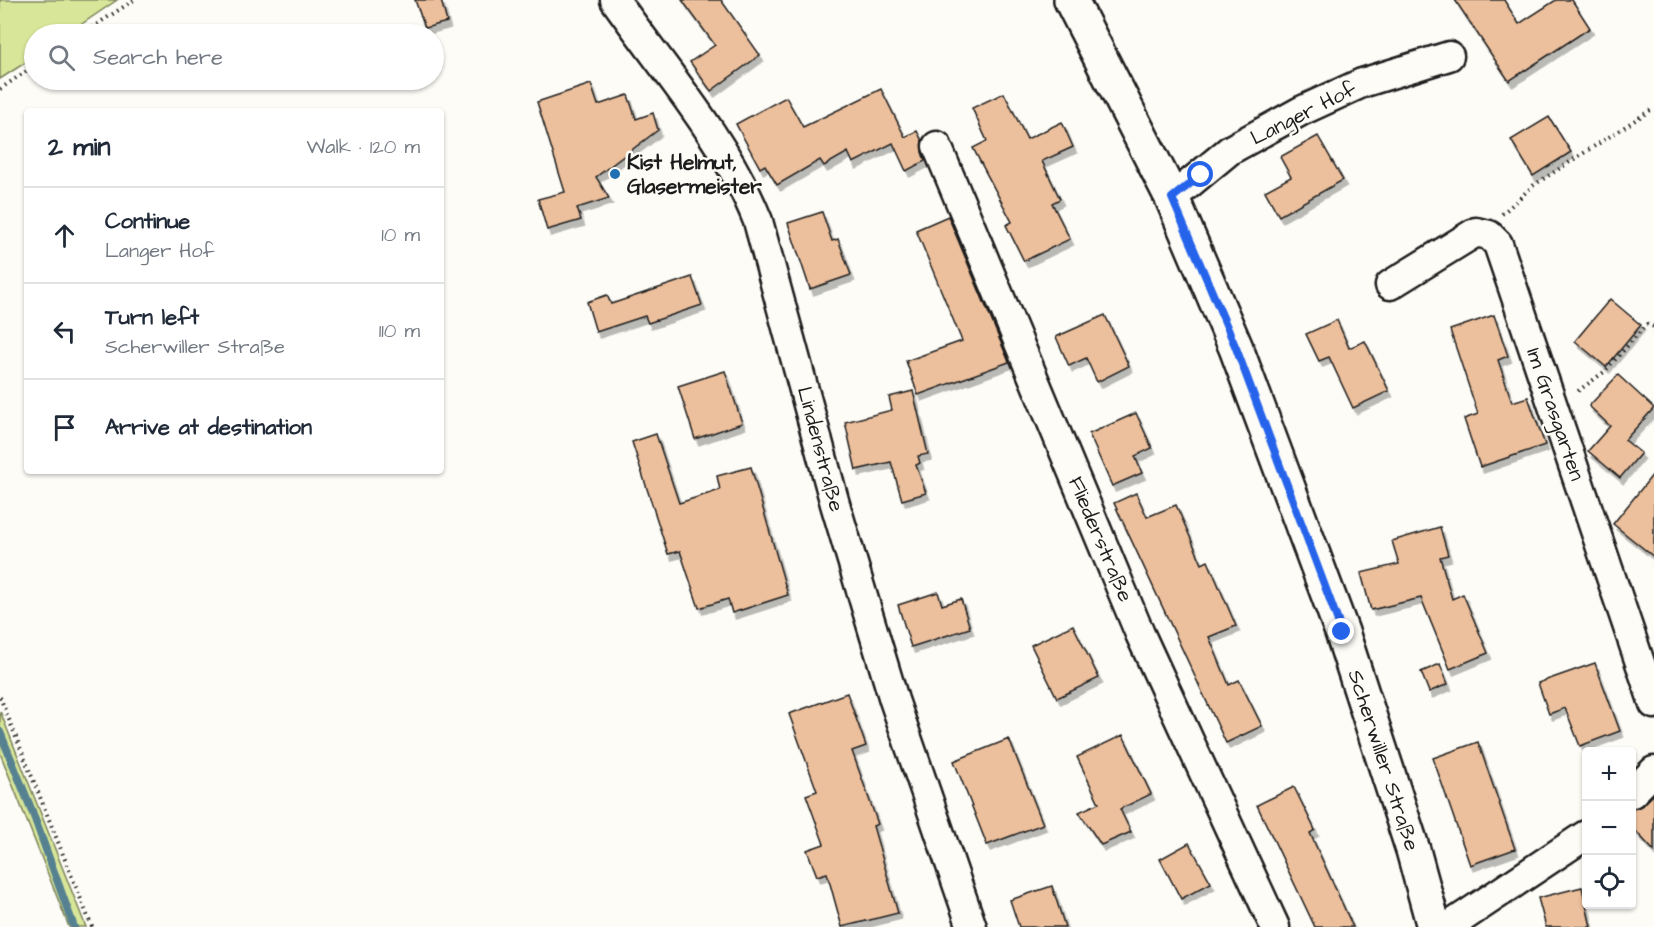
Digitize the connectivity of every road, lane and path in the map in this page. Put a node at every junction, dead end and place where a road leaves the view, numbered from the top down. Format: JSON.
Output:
{"nodes":[{"id":1,"x":134,"y":0,"type":"edge"},
{"id":2,"x":615,"y":0,"type":"edge"},
{"id":3,"x":1071,"y":0,"type":"edge"},
{"id":4,"x":97,"y":24,"type":"edge"},
{"id":5,"x":1449,"y":56,"type":"dead end"},
{"id":6,"x":24,"y":72,"type":"edge"},
{"id":7,"x":0,"y":88,"type":"edge"},
{"id":8,"x":1654,"y":108,"type":"edge"},
{"id":9,"x":937,"y":146,"type":"dead end"},
{"id":10,"x":1172,"y":198,"type":"junction"},
{"id":11,"x":1489,"y":235,"type":"junction"},
{"id":12,"x":1390,"y":285,"type":"dead end"},
{"id":13,"x":1654,"y":327,"type":"edge"},
{"id":14,"x":1556,"y":412,"type":"junction"},
{"id":15,"x":0,"y":697,"type":"edge"},
{"id":16,"x":1654,"y":704,"type":"edge"},
{"id":17,"x":1654,"y":771,"type":"edge"},
{"id":18,"x":1636,"y":789,"type":"edge"},
{"id":19,"x":1582,"y":838,"type":"edge"},
{"id":20,"x":92,"y":927,"type":"edge"},
{"id":21,"x":972,"y":927,"type":"edge"},
{"id":22,"x":1275,"y":927,"type":"edge"},
{"id":23,"x":1434,"y":927,"type":"edge"},
{"id":24,"x":1448,"y":927,"type":"edge"}],
"edges":[{"from":1,"to":4,"type":"path"},
{"from":2,"to":21,"type":"street","name":"Lindenstraße"},
{"from":3,"to":10,"type":"street","name":"Scherwiller Straße"},
{"from":5,"to":10,"type":"street","name":"Langer Hof"},
{"from":6,"to":7,"type":"path"},
{"from":8,"to":11,"type":"path"},
{"from":9,"to":22,"type":"street","name":"Fliederstraße"},
{"from":10,"to":23,"type":"street","name":"Scherwiller Straße"},
{"from":11,"to":12,"type":"street"},
{"from":11,"to":14,"type":"street","name":"Im Grasgarten"},
{"from":13,"to":14,"type":"path"},
{"from":14,"to":16,"type":"street","name":"Im Grasgarten"},
{"from":15,"to":20,"type":"path"},
{"from":17,"to":18,"type":"street"},
{"from":19,"to":24,"type":"street"}]}
